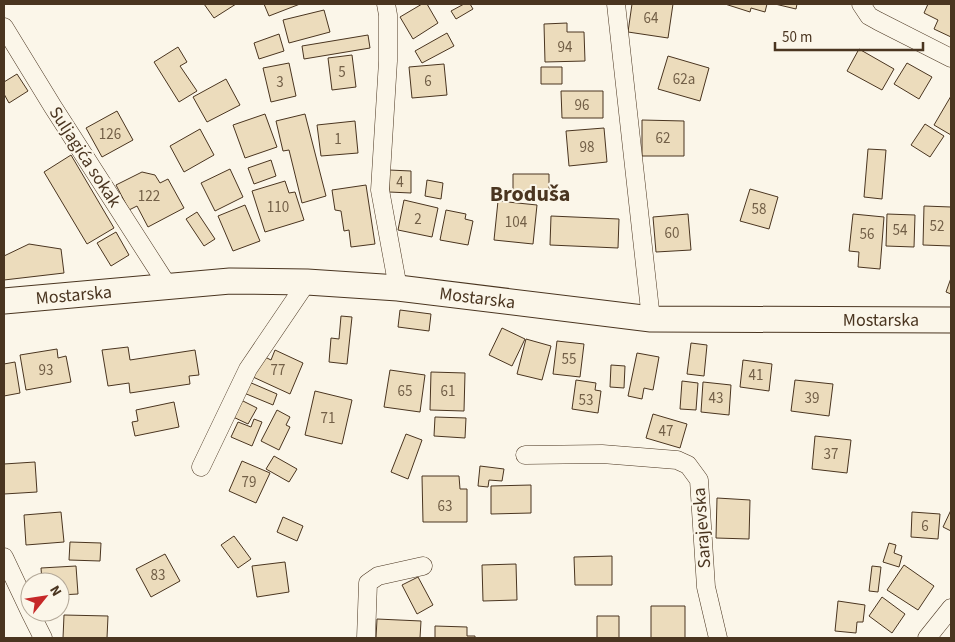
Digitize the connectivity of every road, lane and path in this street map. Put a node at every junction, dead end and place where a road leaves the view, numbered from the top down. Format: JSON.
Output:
{"nodes":[{"id":1,"x":386,"y":4,"type":"edge"},
{"id":2,"x":616,"y":4,"type":"edge"},
{"id":3,"x":861,"y":4,"type":"edge"},
{"id":4,"x":4,"y":27,"type":"edge"},
{"id":5,"x":951,"y":58,"type":"edge"},
{"id":6,"x":307,"y":282,"type":"junction"},
{"id":7,"x":168,"y":286,"type":"junction"},
{"id":8,"x":398,"y":288,"type":"junction"},
{"id":9,"x":4,"y":301,"type":"edge"},
{"id":10,"x":651,"y":319,"type":"junction"},
{"id":11,"x":951,"y":320,"type":"edge"},
{"id":12,"x":524,"y":455,"type":"dead end"},
{"id":13,"x":201,"y":467,"type":"dead end"},
{"id":14,"x":4,"y":557,"type":"edge"},
{"id":15,"x":423,"y":566,"type":"dead end"},
{"id":16,"x":20,"y":591,"type":"edge"},
{"id":17,"x":951,"y":608,"type":"edge"},
{"id":18,"x":35,"y":622,"type":"edge"},
{"id":19,"x":43,"y":638,"type":"edge"},
{"id":20,"x":366,"y":638,"type":"edge"},
{"id":21,"x":718,"y":638,"type":"edge"},
{"id":22,"x":927,"y":638,"type":"edge"}],
"edges":[{"from":1,"to":8,"type":"street"},
{"from":2,"to":10,"type":"street"},
{"from":3,"to":5,"type":"street"},
{"from":4,"to":7,"type":"street","name":"Suljagića sokak"},
{"from":6,"to":7,"type":"main road","name":"Mostarska"},
{"from":6,"to":8,"type":"main road","name":"Mostarska"},
{"from":6,"to":13,"type":"street"},
{"from":7,"to":9,"type":"main road","name":"Mostarska"},
{"from":8,"to":10,"type":"main road","name":"Mostarska"},
{"from":10,"to":11,"type":"main road","name":"Mostarska"},
{"from":12,"to":21,"type":"street","name":"Sarajevska"},
{"from":14,"to":16,"type":"street"},
{"from":15,"to":20,"type":"street"},
{"from":17,"to":22,"type":"street"},
{"from":18,"to":19,"type":"street"}]}
